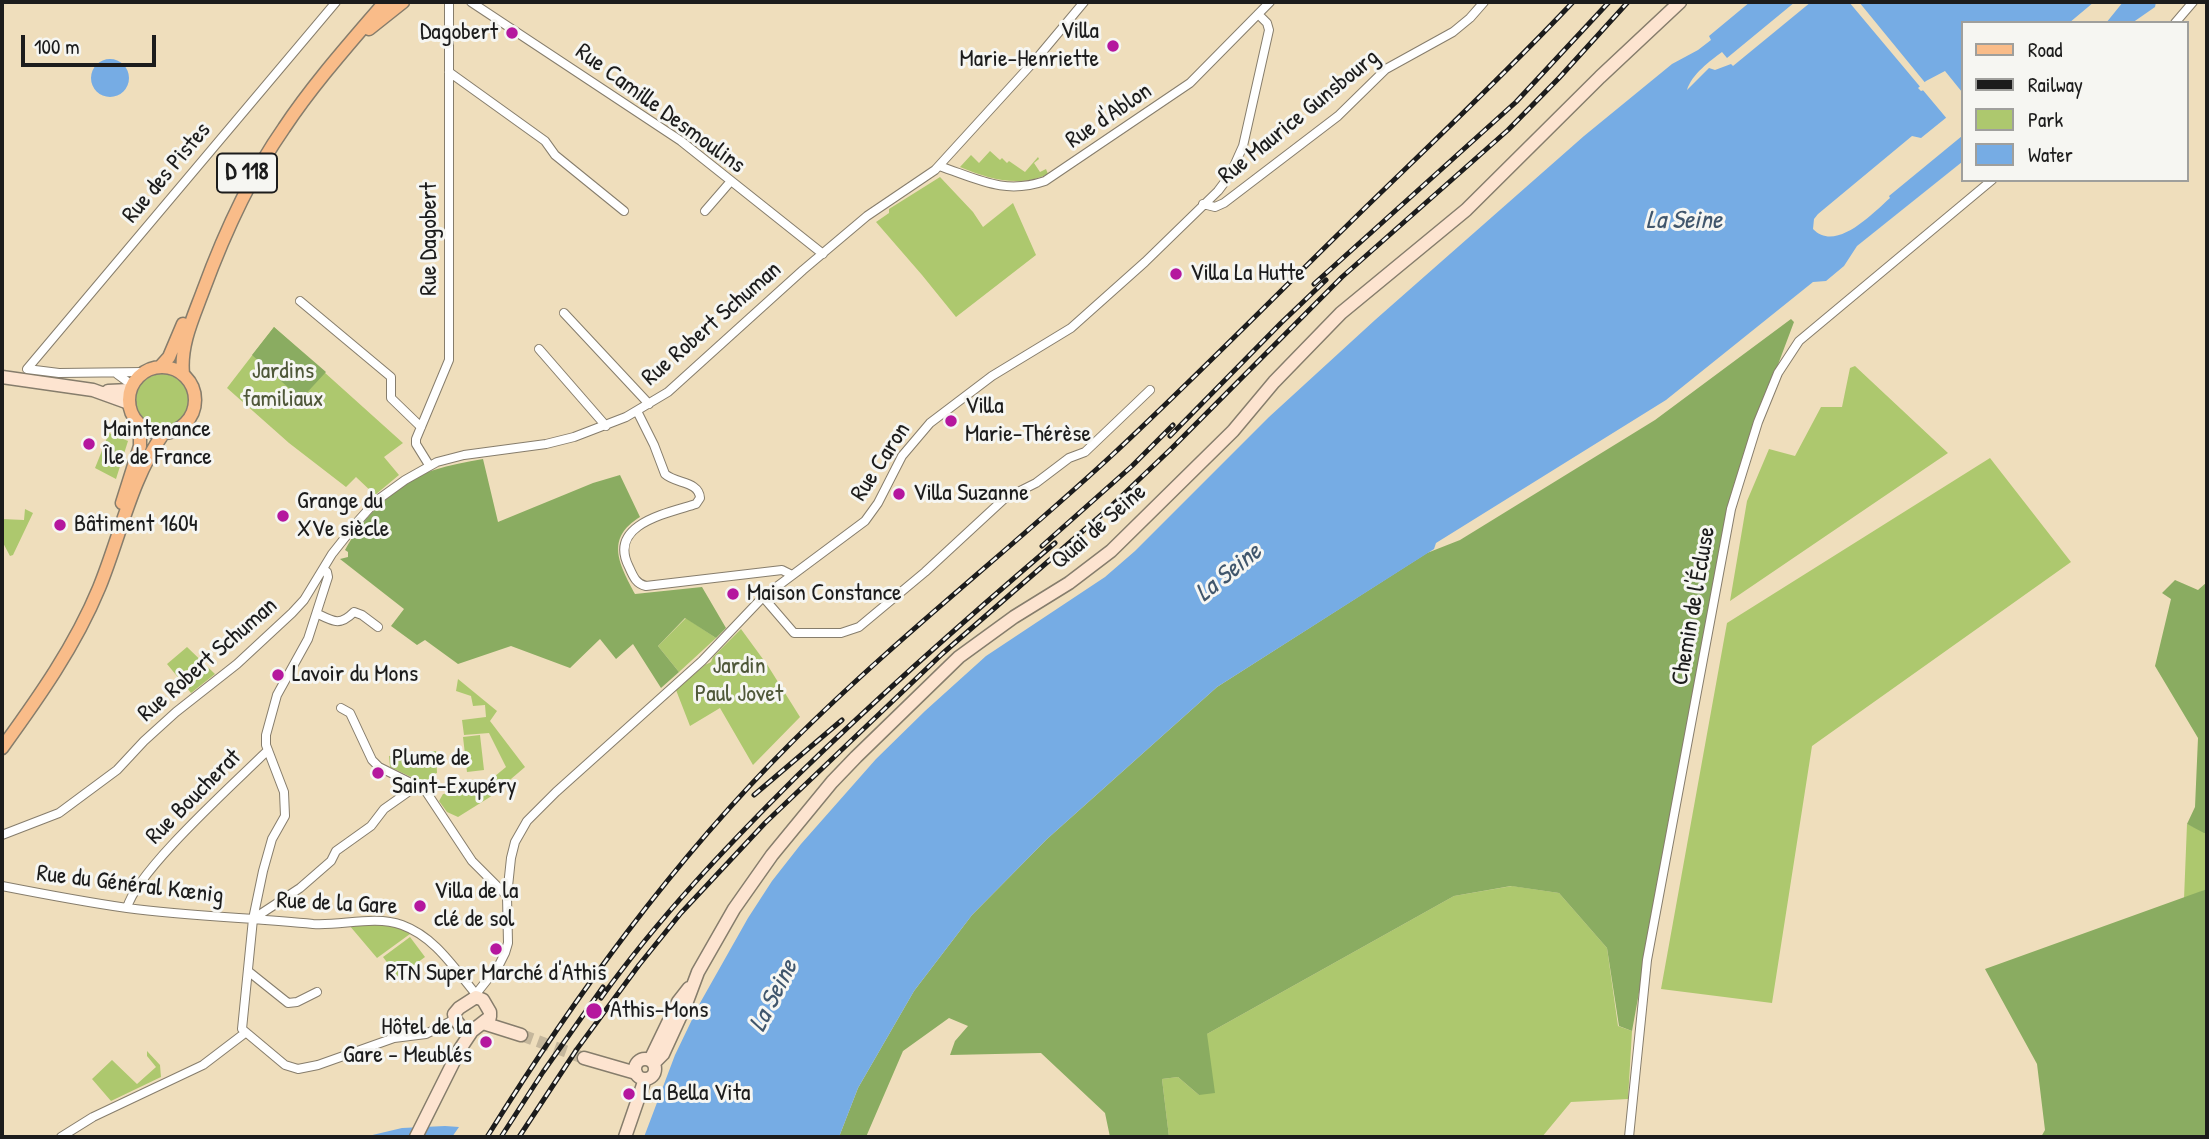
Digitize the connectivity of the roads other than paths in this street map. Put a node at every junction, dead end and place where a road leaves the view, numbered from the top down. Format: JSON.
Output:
{"nodes":[{"id":1,"x":336,"y":2,"type":"edge"},
{"id":2,"x":374,"y":2,"type":"edge"},
{"id":3,"x":384,"y":2,"type":"edge"},
{"id":4,"x":402,"y":2,"type":"edge"},
{"id":5,"x":449,"y":2,"type":"edge"},
{"id":6,"x":471,"y":2,"type":"edge"},
{"id":7,"x":1084,"y":2,"type":"edge"},
{"id":8,"x":1270,"y":2,"type":"edge"},
{"id":9,"x":1485,"y":2,"type":"edge"},
{"id":10,"x":1680,"y":2,"type":"edge"},
{"id":11,"x":2193,"y":2,"type":"edge"},
{"id":12,"x":1258,"y":14,"type":"junction"},
{"id":13,"x":2177,"y":21,"type":"edge"},
{"id":14,"x":354,"y":38,"type":"junction"},
{"id":15,"x":449,"y":72,"type":"junction"},
{"id":16,"x":939,"y":166,"type":"junction"},
{"id":17,"x":730,"y":181,"type":"junction"},
{"id":18,"x":1990,"y":182,"type":"edge"},
{"id":19,"x":1203,"y":204,"type":"junction"},
{"id":20,"x":624,"y":211,"type":"dead end"},
{"id":21,"x":705,"y":211,"type":"dead end"},
{"id":22,"x":823,"y":254,"type":"junction"},
{"id":23,"x":300,"y":301,"type":"dead end"},
{"id":24,"x":564,"y":313,"type":"dead end"},
{"id":25,"x":539,"y":349,"type":"dead end"},
{"id":26,"x":160,"y":367,"type":"junction"},
{"id":27,"x":144,"y":372,"type":"junction"},
{"id":28,"x":115,"y":373,"type":"junction"},
{"id":29,"x":183,"y":374,"type":"junction"},
{"id":30,"x":2,"y":377,"type":"edge"},
{"id":31,"x":1150,"y":390,"type":"dead end"},
{"id":32,"x":130,"y":392,"type":"junction"},
{"id":33,"x":649,"y":404,"type":"junction"},
{"id":34,"x":637,"y":411,"type":"junction"},
{"id":35,"x":140,"y":426,"type":"junction"},
{"id":36,"x":606,"y":426,"type":"junction"},
{"id":37,"x":421,"y":427,"type":"junction"},
{"id":38,"x":163,"y":434,"type":"junction"},
{"id":39,"x":429,"y":466,"type":"junction"},
{"id":40,"x":323,"y":569,"type":"junction"},
{"id":41,"x":792,"y":575,"type":"junction"},
{"id":42,"x":763,"y":597,"type":"junction"},
{"id":43,"x":318,"y":614,"type":"junction"},
{"id":44,"x":378,"y":627,"type":"dead end"},
{"id":45,"x":341,"y":708,"type":"dead end"},
{"id":46,"x":2,"y":736,"type":"edge"},
{"id":47,"x":2,"y":748,"type":"edge"},
{"id":48,"x":268,"y":750,"type":"junction"},
{"id":49,"x":418,"y":785,"type":"junction"},
{"id":50,"x":2,"y":835,"type":"edge"},
{"id":51,"x":2,"y":886,"type":"edge"},
{"id":52,"x":507,"y":896,"type":"junction"},
{"id":53,"x":127,"y":908,"type":"junction"},
{"id":54,"x":254,"y":919,"type":"junction"},
{"id":55,"x":248,"y":971,"type":"junction"},
{"id":56,"x":317,"y":992,"type":"dead end"},
{"id":57,"x":473,"y":996,"type":"junction"},
{"id":58,"x":477,"y":1024,"type":"junction"},
{"id":59,"x":245,"y":1033,"type":"junction"},
{"id":60,"x":521,"y":1035,"type":"tunnel mouth"},
{"id":61,"x":584,"y":1058,"type":"tunnel mouth"},
{"id":62,"x":641,"y":1076,"type":"junction"},
{"id":63,"x":61,"y":1137,"type":"edge"},
{"id":64,"x":416,"y":1137,"type":"edge"},
{"id":65,"x":625,"y":1137,"type":"edge"},
{"id":66,"x":1629,"y":1137,"type":"edge"}],
"edges":[{"from":1,"to":28,"type":"street","name":"Rue des Pistes"},
{"from":2,"to":26,"type":"main road","number":"D 118"},
{"from":3,"to":14,"type":"main road","number":"D 118"},
{"from":4,"to":14,"type":"main road"},
{"from":5,"to":15,"type":"street","name":"Rue Dagobert"},
{"from":6,"to":17,"type":"street","name":"Rue Camille Desmoulins"},
{"from":7,"to":16,"type":"street","name":"Rue Robert Schuman"},
{"from":8,"to":12,"type":"street","name":"Rue d'Ablon"},
{"from":9,"to":19,"type":"street","name":"Rue Maurice Gunsbourg"},
{"from":10,"to":62,"type":"main road","name":"Quai de Seine"},
{"from":11,"to":13,"type":"street"},
{"from":12,"to":16,"type":"street","name":"Rue d'Ablon"},
{"from":12,"to":19,"type":"street","name":"Rue Caron"},
{"from":14,"to":29,"type":"main road","number":"D 118"},
{"from":15,"to":20,"type":"street"},
{"from":15,"to":37,"type":"street","name":"Rue Dagobert"},
{"from":16,"to":22,"type":"street","name":"Rue Robert Schuman"},
{"from":17,"to":21,"type":"street"},
{"from":17,"to":22,"type":"street","name":"Rue Camille Desmoulins"},
{"from":18,"to":66,"type":"street","name":"Chemin de l'Écluse"},
{"from":19,"to":41,"type":"street","name":"Rue Caron"},
{"from":22,"to":33,"type":"street","name":"Rue Robert Schuman"},
{"from":23,"to":37,"type":"street"},
{"from":24,"to":33,"type":"street"},
{"from":25,"to":36,"type":"street"},
{"from":26,"to":27,"type":"main road"},
{"from":26,"to":29,"type":"main road"},
{"from":27,"to":28,"type":"street"},
{"from":27,"to":32,"type":"main road"},
{"from":28,"to":32,"type":"street"},
{"from":29,"to":38,"type":"main road"},
{"from":30,"to":32,"type":"main road"},
{"from":31,"to":42,"type":"street"},
{"from":32,"to":35,"type":"main road"},
{"from":33,"to":34,"type":"street","name":"Rue Robert Schuman"},
{"from":34,"to":36,"type":"street","name":"Rue Robert Schuman"},
{"from":34,"to":41,"type":"street"},
{"from":35,"to":38,"type":"main road"},
{"from":35,"to":46,"type":"main road"},
{"from":36,"to":39,"type":"street","name":"Rue Robert Schuman"},
{"from":37,"to":39,"type":"street","name":"Rue Dagobert"},
{"from":38,"to":47,"type":"main road"},
{"from":39,"to":40,"type":"street","name":"Rue Robert Schuman"},
{"from":40,"to":43,"type":"street"},
{"from":40,"to":50,"type":"street","name":"Rue Robert Schuman"},
{"from":41,"to":42,"type":"street","name":"Rue Caron"},
{"from":42,"to":52,"type":"street","name":"Rue Caron"},
{"from":43,"to":44,"type":"street"},
{"from":43,"to":48,"type":"street"},
{"from":45,"to":49,"type":"street"},
{"from":48,"to":53,"type":"street","name":"Rue Boucherat"},
{"from":48,"to":54,"type":"street"},
{"from":49,"to":52,"type":"street"},
{"from":49,"to":54,"type":"street"},
{"from":51,"to":53,"type":"street","name":"Rue du Général Kœnig"},
{"from":52,"to":57,"type":"street","name":"Rue Caron"},
{"from":53,"to":54,"type":"street","name":"Rue du Général Kœnig"},
{"from":54,"to":55,"type":"street"},
{"from":54,"to":57,"type":"street","name":"Rue de la Gare"},
{"from":55,"to":56,"type":"street"},
{"from":55,"to":59,"type":"street"},
{"from":57,"to":58,"type":"main road"},
{"from":57,"to":58,"type":"main road"},
{"from":58,"to":59,"type":"street"},
{"from":58,"to":60,"type":"main road"},
{"from":58,"to":64,"type":"main road"},
{"from":59,"to":63,"type":"street"},
{"from":61,"to":62,"type":"main road"},
{"from":62,"to":65,"type":"main road"}]}
